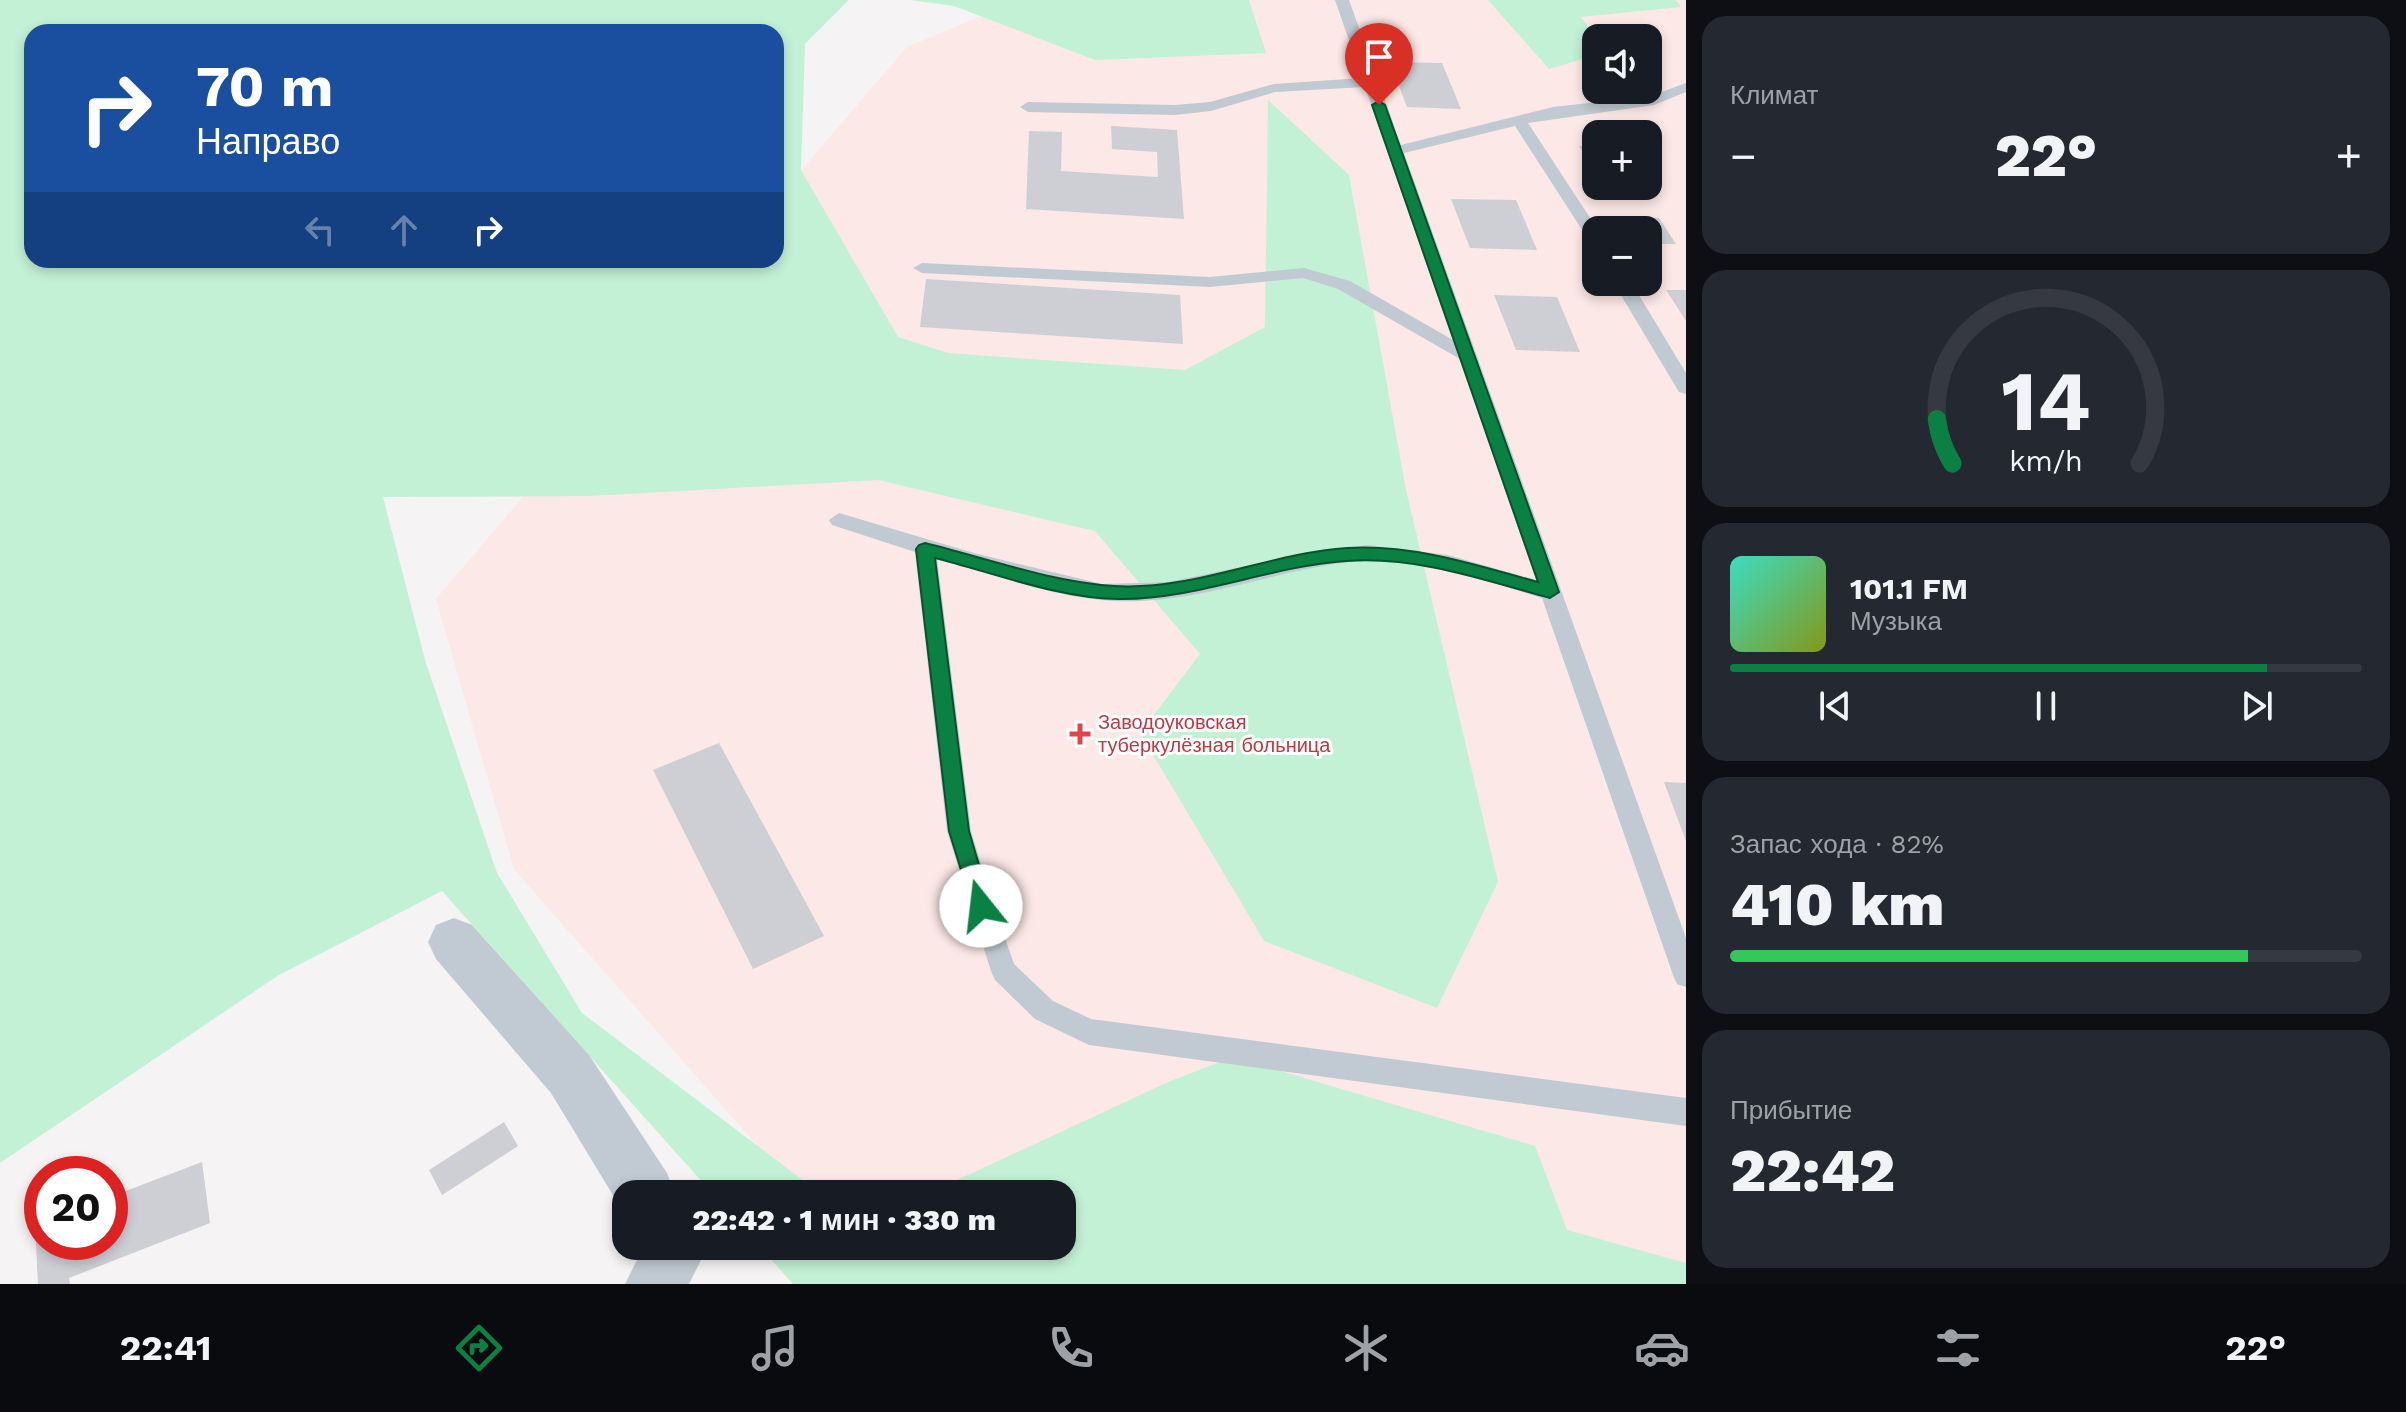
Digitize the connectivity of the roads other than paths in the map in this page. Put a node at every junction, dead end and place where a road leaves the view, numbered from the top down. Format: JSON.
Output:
{"nodes":[{"id":1,"x":1342,"y":0,"type":"edge"},
{"id":2,"x":1370,"y":82,"type":"junction"},
{"id":3,"x":1686,"y":87,"type":"edge"},
{"id":4,"x":1028,"y":107,"type":"dead end"},
{"id":5,"x":1519,"y":121,"type":"junction"},
{"id":6,"x":1395,"y":151,"type":"junction"},
{"id":7,"x":1582,"y":218,"type":"edge"},
{"id":8,"x":922,"y":268,"type":"dead end"},
{"id":9,"x":1630,"y":296,"type":"edge"},
{"id":10,"x":1466,"y":355,"type":"junction"},
{"id":11,"x":1686,"y":388,"type":"edge"},
{"id":12,"x":839,"y":520,"type":"dead end"},
{"id":13,"x":925,"y":549,"type":"junction"},
{"id":14,"x":1550,"y":592,"type":"junction"},
{"id":15,"x":1676,"y":924,"type":"edge"},
{"id":16,"x":454,"y":942,"type":"dead end"},
{"id":17,"x":1686,"y":975,"type":"edge"},
{"id":18,"x":1686,"y":1112,"type":"edge"},
{"id":19,"x":637,"y":1180,"type":"edge"},
{"id":20,"x":670,"y":1260,"type":"edge"},
{"id":21,"x":655,"y":1284,"type":"edge"}],
"edges":[{"from":1,"to":2,"type":"lane"},
{"from":2,"to":4,"type":"lane"},
{"from":2,"to":6,"type":"lane"},
{"from":3,"to":5,"type":"lane"},
{"from":5,"to":6,"type":"lane"},
{"from":5,"to":7,"type":"lane"},
{"from":6,"to":10,"type":"lane"},
{"from":8,"to":10,"type":"lane"},
{"from":9,"to":11,"type":"lane"},
{"from":10,"to":14,"type":"lane"},
{"from":12,"to":13,"type":"lane"},
{"from":13,"to":14,"type":"lane"},
{"from":13,"to":18,"type":"lane"},
{"from":14,"to":15,"type":"lane"},
{"from":15,"to":17,"type":"lane"},
{"from":16,"to":19,"type":"street"},
{"from":20,"to":21,"type":"street"}]}
